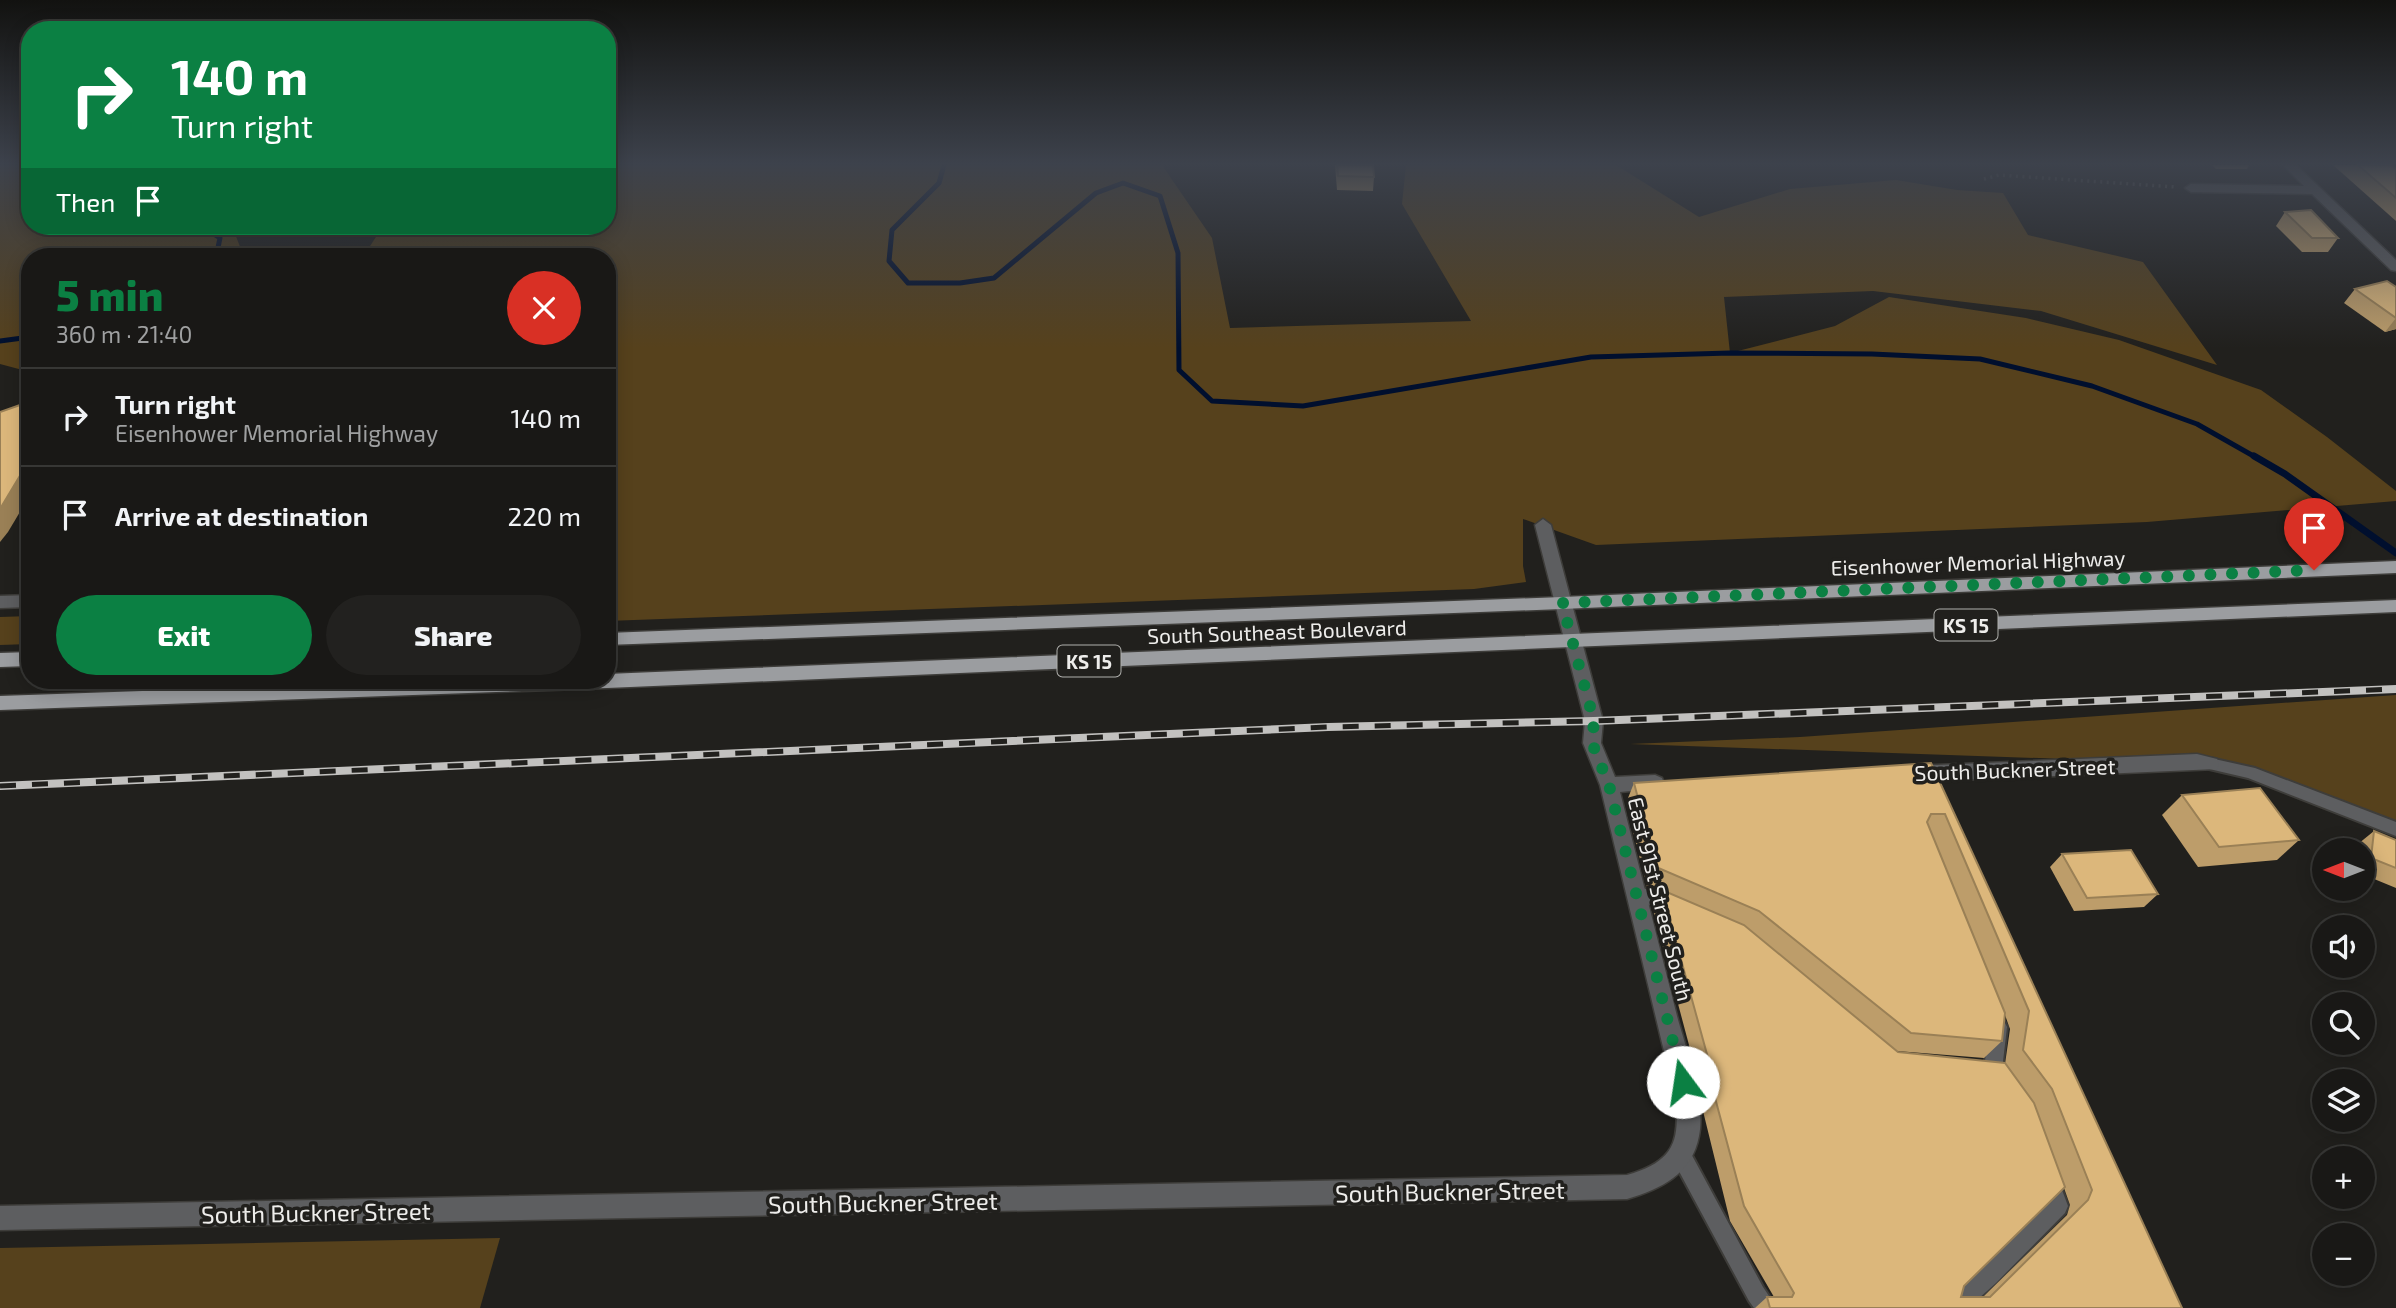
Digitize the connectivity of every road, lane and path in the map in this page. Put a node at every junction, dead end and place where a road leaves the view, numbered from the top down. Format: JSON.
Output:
{"nodes":[{"id":1,"x":2353,"y":226,"type":"edge"},
{"id":2,"x":2396,"y":267,"type":"edge"},
{"id":3,"x":1543,"y":525,"type":"dead end"},
{"id":4,"x":2396,"y":567,"type":"edge"},
{"id":5,"x":21,"y":601,"type":"edge"},
{"id":6,"x":0,"y":602,"type":"edge"},
{"id":7,"x":1562,"y":603,"type":"junction"},
{"id":8,"x":2396,"y":606,"type":"edge"},
{"id":9,"x":616,"y":639,"type":"edge"},
{"id":10,"x":1572,"y":642,"type":"junction"},
{"id":11,"x":21,"y":659,"type":"edge"},
{"id":12,"x":0,"y":660,"type":"edge"},
{"id":13,"x":616,"y":681,"type":"edge"},
{"id":14,"x":384,"y":689,"type":"edge"},
{"id":15,"x":0,"y":703,"type":"edge"},
{"id":16,"x":2210,"y":764,"type":"joint"},
{"id":17,"x":1900,"y":774,"type":"edge"},
{"id":18,"x":1678,"y":783,"type":"edge"},
{"id":19,"x":1609,"y":785,"type":"junction"},
{"id":20,"x":2396,"y":829,"type":"edge"},
{"id":21,"x":1636,"y":892,"type":"junction"},
{"id":22,"x":1686,"y":914,"type":"edge"},
{"id":23,"x":1994,"y":1017,"type":"edge"},
{"id":24,"x":1991,"y":1073,"type":"edge"},
{"id":25,"x":1681,"y":1155,"type":"junction"},
{"id":26,"x":2041,"y":1160,"type":"edge"},
{"id":27,"x":0,"y":1218,"type":"edge"},
{"id":28,"x":1767,"y":1308,"type":"edge"},
{"id":29,"x":1953,"y":1308,"type":"edge"}],
"edges":[{"from":1,"to":2,"type":"street"},
{"from":3,"to":7,"type":"street","name":"East 91st Street South"},
{"from":4,"to":7,"type":"main road","name":"Eisenhower Memorial Highway","number":"KS 15"},
{"from":5,"to":6,"type":"street"},
{"from":7,"to":9,"type":"main road","name":"South Southeast Boulevard","number":"KS 15"},
{"from":7,"to":10,"type":"street","name":"East 91st Street South"},
{"from":8,"to":10,"type":"main road","number":"KS 15"},
{"from":10,"to":13,"type":"main road","name":"South Southeast Boulevard","number":"KS 15"},
{"from":10,"to":19,"type":"street","name":"East 91st Street South"},
{"from":11,"to":12,"type":"main road"},
{"from":14,"to":15,"type":"main road","name":"South Southeast Boulevard","number":"KS 15"},
{"from":16,"to":17,"type":"street","name":"South Buckner Street"},
{"from":16,"to":20,"type":"lane"},
{"from":18,"to":19,"type":"street"},
{"from":19,"to":21,"type":"street","name":"East 91st Street South"},
{"from":21,"to":22,"type":"lane"},
{"from":21,"to":25,"type":"street","name":"East 91st Street South"},
{"from":23,"to":24,"type":"lane"},
{"from":25,"to":27,"type":"street","name":"South Buckner Street"},
{"from":25,"to":28,"type":"lane"},
{"from":26,"to":29,"type":"lane"}]}
